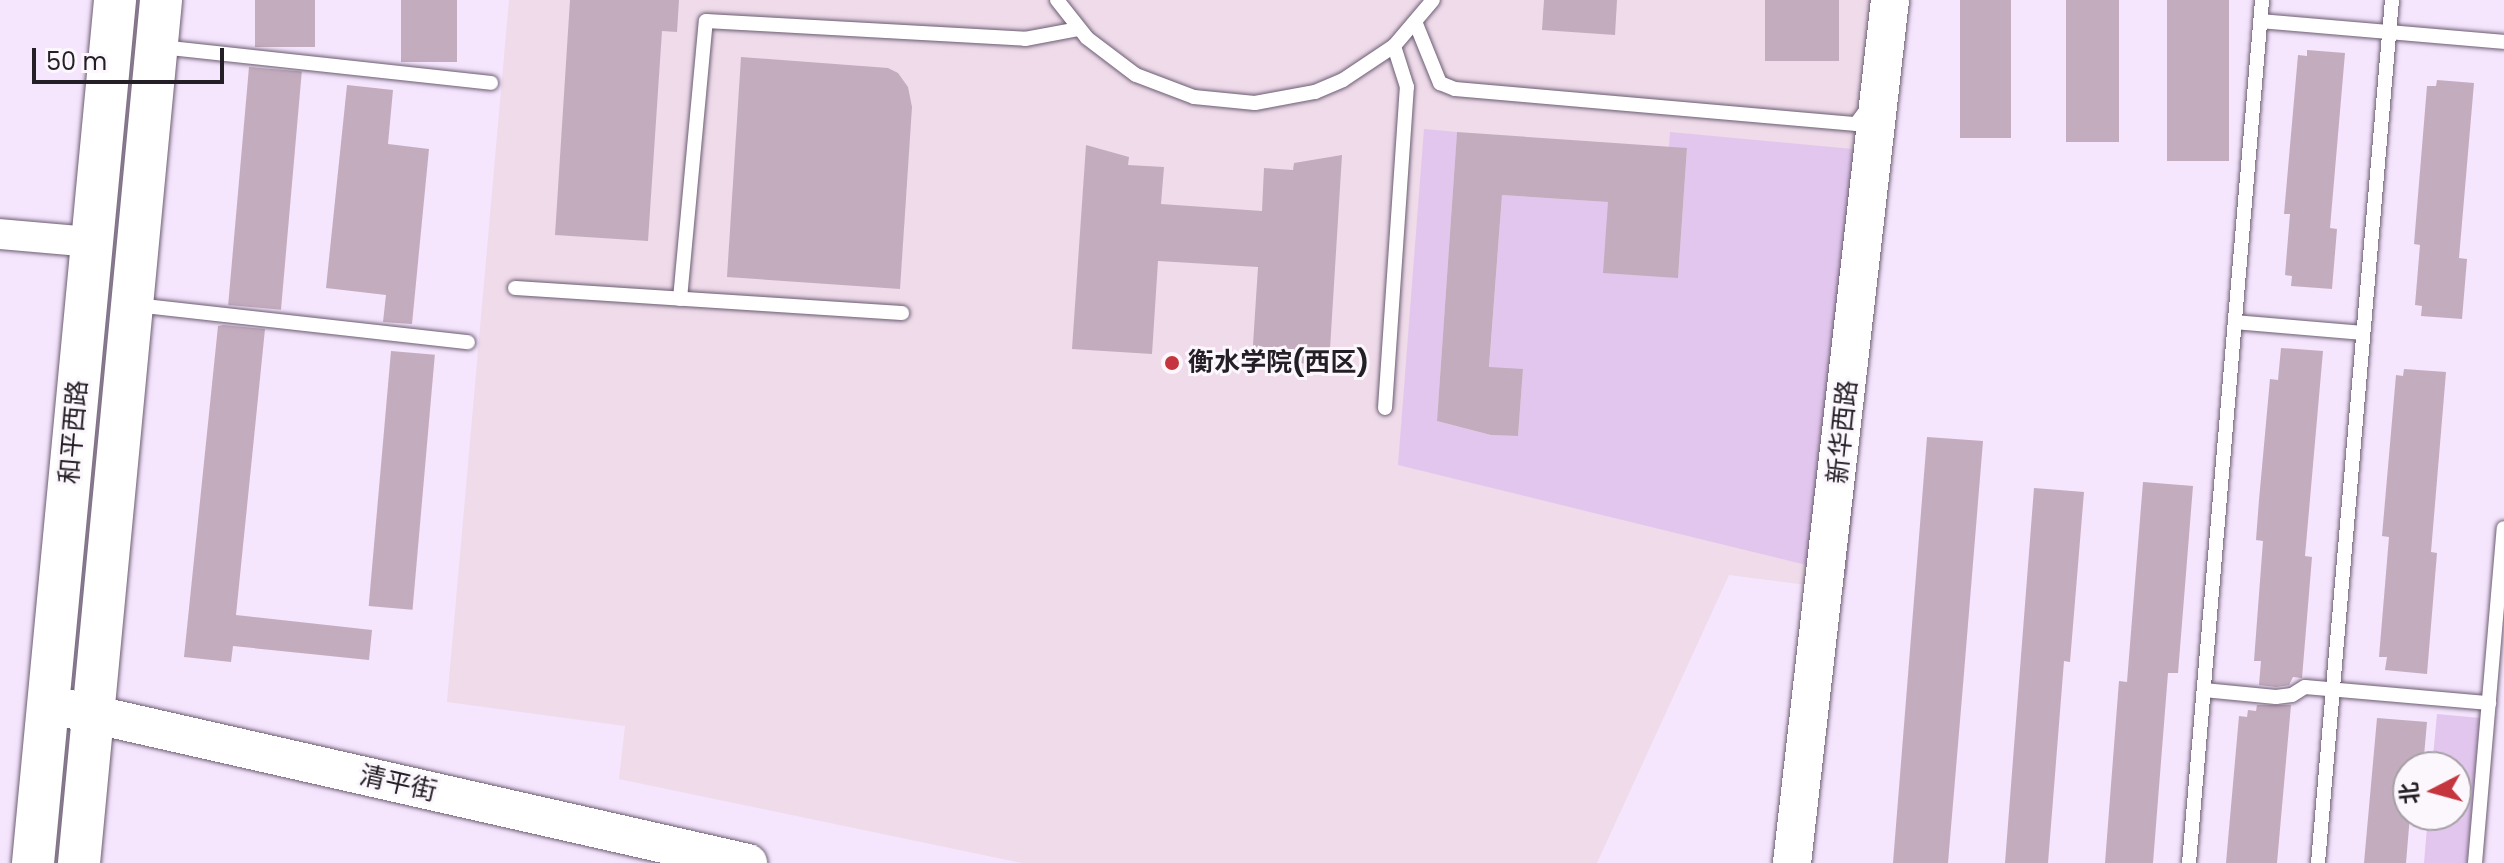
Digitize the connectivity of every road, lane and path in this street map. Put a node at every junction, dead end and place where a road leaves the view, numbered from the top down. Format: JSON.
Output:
{"nodes":[{"id":1,"x":115,"y":0,"type":"edge"},
{"id":2,"x":161,"y":0,"type":"edge"},
{"id":3,"x":1057,"y":0,"type":"edge"},
{"id":4,"x":1433,"y":0,"type":"edge"},
{"id":5,"x":1879,"y":0,"type":"edge"},
{"id":6,"x":1890,"y":0,"type":"edge"},
{"id":7,"x":2262,"y":0,"type":"edge"},
{"id":8,"x":2392,"y":0,"type":"edge"},
{"id":9,"x":2261,"y":21,"type":"junction"},
{"id":10,"x":1416,"y":24,"type":"junction"},
{"id":11,"x":1079,"y":29,"type":"junction"},
{"id":12,"x":2389,"y":32,"type":"junction"},
{"id":13,"x":2504,"y":42,"type":"edge"},
{"id":14,"x":1394,"y":46,"type":"junction"},
{"id":15,"x":156,"y":47,"type":"junction"},
{"id":16,"x":491,"y":83,"type":"dead end"},
{"id":17,"x":0,"y":234,"type":"edge"},
{"id":18,"x":92,"y":242,"type":"junction"},
{"id":19,"x":515,"y":288,"type":"dead end"},
{"id":20,"x":680,"y":299,"type":"junction"},
{"id":21,"x":132,"y":305,"type":"junction"},
{"id":22,"x":902,"y":313,"type":"dead end"},
{"id":23,"x":2235,"y":322,"type":"junction"},
{"id":24,"x":2363,"y":333,"type":"junction"},
{"id":25,"x":468,"y":342,"type":"dead end"},
{"id":26,"x":1385,"y":408,"type":"dead end"},
{"id":27,"x":2504,"y":528,"type":"edge"},
{"id":28,"x":2504,"y":537,"type":"edge"},
{"id":29,"x":2204,"y":690,"type":"junction"},
{"id":30,"x":2333,"y":690,"type":"junction"},
{"id":31,"x":2489,"y":703,"type":"junction"},
{"id":32,"x":48,"y":704,"type":"junction"},
{"id":33,"x":93,"y":714,"type":"junction"},
{"id":34,"x":33,"y":863,"type":"edge"},
{"id":35,"x":79,"y":863,"type":"edge"},
{"id":36,"x":748,"y":863,"type":"edge"},
{"id":37,"x":1792,"y":863,"type":"edge"},
{"id":38,"x":2189,"y":863,"type":"edge"},
{"id":39,"x":2318,"y":863,"type":"edge"},
{"id":40,"x":2475,"y":863,"type":"edge"}],
"edges":[{"from":1,"to":18,"type":"main road","name":"和平西路"},
{"from":2,"to":15,"type":"main road","name":"和平西路"},
{"from":3,"to":11,"type":"lane"},
{"from":4,"to":10,"type":"lane"},
{"from":5,"to":10,"type":"lane"},
{"from":6,"to":37,"type":"street","name":"新华西路"},
{"from":7,"to":9,"type":"lane"},
{"from":8,"to":12,"type":"lane"},
{"from":9,"to":12,"type":"lane"},
{"from":9,"to":23,"type":"lane"},
{"from":10,"to":14,"type":"lane"},
{"from":11,"to":14,"type":"lane"},
{"from":11,"to":20,"type":"lane"},
{"from":12,"to":13,"type":"lane"},
{"from":12,"to":24,"type":"lane"},
{"from":14,"to":26,"type":"lane"},
{"from":15,"to":16,"type":"lane"},
{"from":15,"to":21,"type":"main road","name":"和平西路"},
{"from":17,"to":18,"type":"street"},
{"from":18,"to":32,"type":"main road","name":"和平西路"},
{"from":19,"to":20,"type":"lane"},
{"from":20,"to":22,"type":"lane"},
{"from":21,"to":25,"type":"lane"},
{"from":21,"to":33,"type":"main road","name":"和平西路"},
{"from":23,"to":24,"type":"lane"},
{"from":23,"to":29,"type":"lane"},
{"from":24,"to":30,"type":"lane"},
{"from":27,"to":28,"type":"lane"},
{"from":28,"to":31,"type":"lane"},
{"from":29,"to":30,"type":"lane"},
{"from":29,"to":38,"type":"lane"},
{"from":30,"to":31,"type":"lane"},
{"from":30,"to":39,"type":"lane"},
{"from":31,"to":40,"type":"lane"},
{"from":32,"to":33,"type":"street","name":"清平街"},
{"from":32,"to":34,"type":"main road","name":"和平西路"},
{"from":33,"to":35,"type":"main road","name":"和平西路"},
{"from":33,"to":36,"type":"street","name":"清平街"}]}
